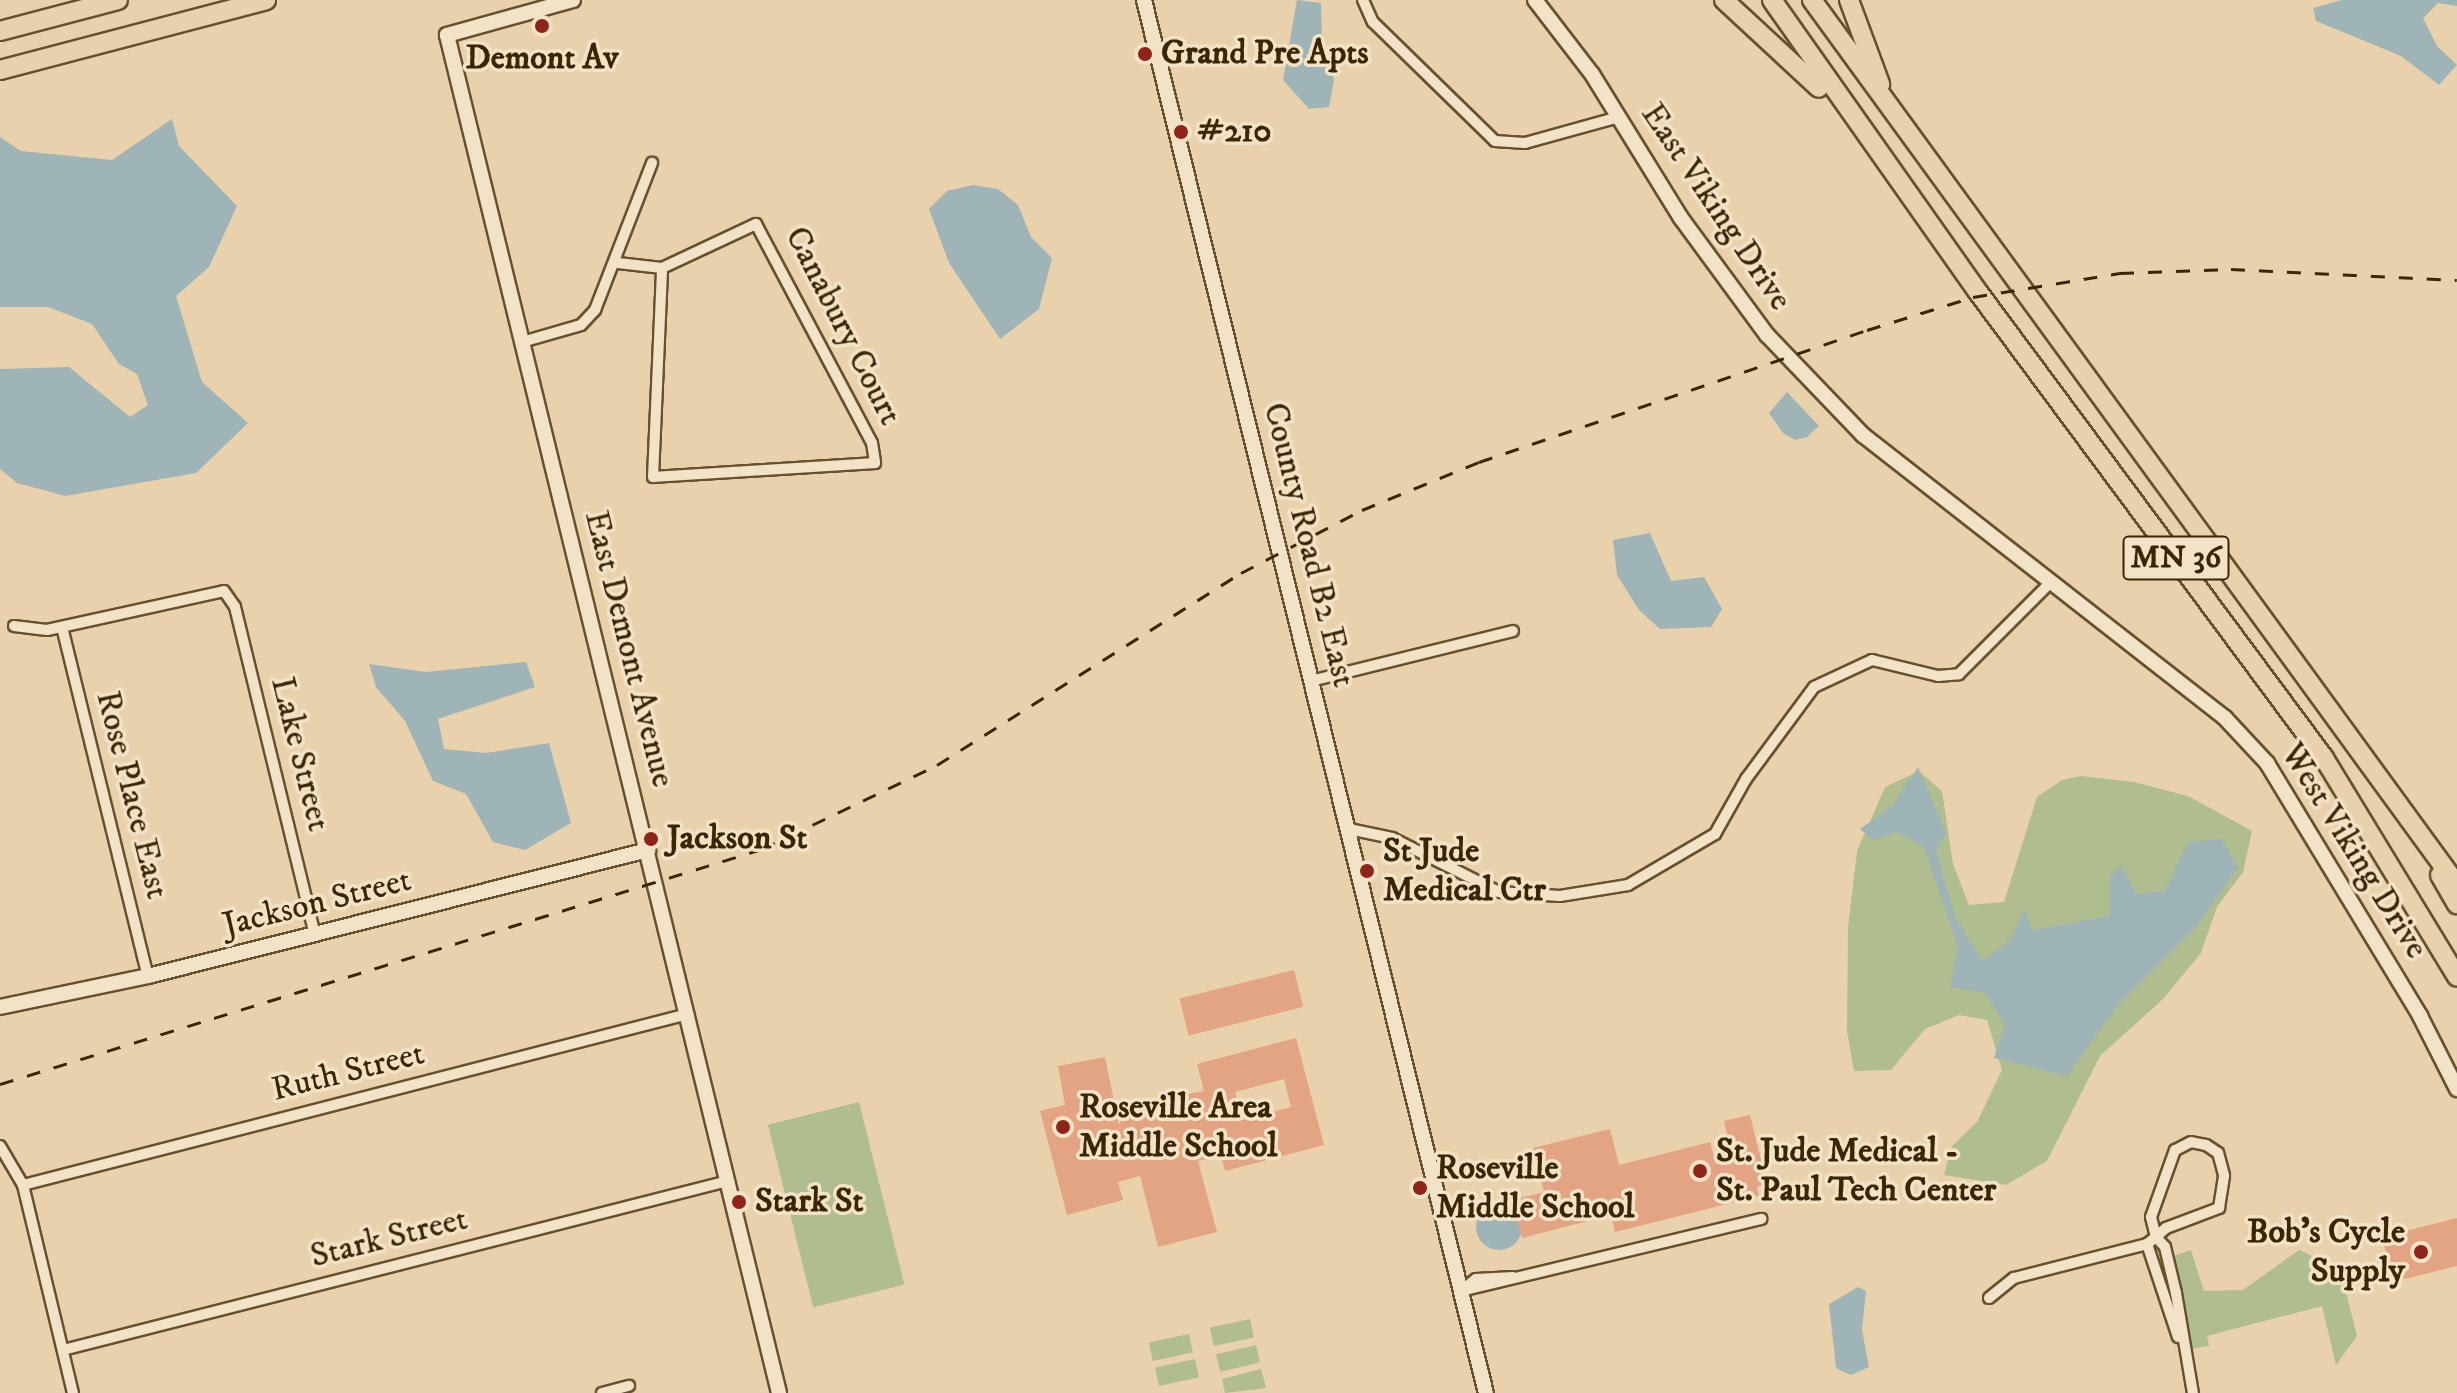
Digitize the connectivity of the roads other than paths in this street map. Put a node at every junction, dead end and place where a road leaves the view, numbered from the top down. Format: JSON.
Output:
{"nodes":[{"id":1,"x":118,"y":0,"type":"edge"},
{"id":2,"x":266,"y":0,"type":"edge"},
{"id":3,"x":573,"y":0,"type":"edge"},
{"id":4,"x":1144,"y":0,"type":"edge"},
{"id":5,"x":1363,"y":0,"type":"edge"},
{"id":6,"x":1535,"y":0,"type":"edge"},
{"id":7,"x":1724,"y":0,"type":"edge"},
{"id":8,"x":1772,"y":0,"type":"edge"},
{"id":9,"x":1812,"y":0,"type":"edge"},
{"id":10,"x":1849,"y":0,"type":"edge"},
{"id":11,"x":0,"y":31,"type":"edge"},
{"id":12,"x":0,"y":70,"type":"edge"},
{"id":13,"x":1619,"y":117,"type":"junction"},
{"id":14,"x":1927,"y":162,"type":"junction"},
{"id":15,"x":652,"y":163,"type":"dead end"},
{"id":16,"x":1908,"y":193,"type":"junction"},
{"id":17,"x":618,"y":263,"type":"junction"},
{"id":18,"x":662,"y":268,"type":"junction"},
{"id":19,"x":522,"y":342,"type":"junction"},
{"id":20,"x":1863,"y":435,"type":"joint"},
{"id":21,"x":2051,"y":582,"type":"junction"},
{"id":22,"x":14,"y":626,"type":"dead end"},
{"id":23,"x":62,"y":627,"type":"junction"},
{"id":24,"x":1513,"y":631,"type":"dead end"},
{"id":25,"x":1311,"y":681,"type":"junction"},
{"id":26,"x":2366,"y":763,"type":"junction"},
{"id":27,"x":1349,"y":829,"type":"junction"},
{"id":28,"x":648,"y":850,"type":"junction"},
{"id":29,"x":2457,"y":885,"type":"edge"},
{"id":30,"x":2457,"y":904,"type":"edge"},
{"id":31,"x":2432,"y":931,"type":"junction"},
{"id":32,"x":315,"y":934,"type":"junction"},
{"id":33,"x":148,"y":976,"type":"junction"},
{"id":34,"x":2457,"y":977,"type":"edge"},
{"id":35,"x":2457,"y":993,"type":"edge"},
{"id":36,"x":0,"y":1007,"type":"edge"},
{"id":37,"x":688,"y":1014,"type":"junction"},
{"id":38,"x":2457,"y":1089,"type":"edge"},
{"id":39,"x":0,"y":1146,"type":"edge"},
{"id":40,"x":728,"y":1181,"type":"junction"},
{"id":41,"x":23,"y":1185,"type":"junction"},
{"id":42,"x":1761,"y":1219,"type":"dead end"},
{"id":43,"x":2151,"y":1240,"type":"junction"},
{"id":44,"x":1461,"y":1291,"type":"junction"},
{"id":45,"x":1989,"y":1298,"type":"dead end"},
{"id":46,"x":2181,"y":1345,"type":"junction"},
{"id":47,"x":63,"y":1350,"type":"junction"},
{"id":48,"x":629,"y":1386,"type":"dead end"},
{"id":49,"x":73,"y":1393,"type":"edge"},
{"id":50,"x":602,"y":1393,"type":"edge"},
{"id":51,"x":779,"y":1393,"type":"edge"},
{"id":52,"x":1486,"y":1393,"type":"edge"},
{"id":53,"x":2193,"y":1393,"type":"edge"}],
"edges":[{"from":1,"to":11,"type":"highway"},
{"from":2,"to":12,"type":"highway"},
{"from":3,"to":19,"type":"street","name":"East Demont Avenue"},
{"from":4,"to":25,"type":"street","name":"County Road B2 East"},
{"from":5,"to":13,"type":"street"},
{"from":6,"to":13,"type":"street","name":"East Viking Drive"},
{"from":7,"to":16,"type":"highway"},
{"from":8,"to":16,"type":"highway","number":"MN 36"},
{"from":9,"to":14,"type":"highway","number":"MN 36"},
{"from":10,"to":14,"type":"highway"},
{"from":13,"to":20,"type":"street","name":"East Viking Drive"},
{"from":14,"to":26,"type":"highway","number":"MN 36"},
{"from":15,"to":17,"type":"street"},
{"from":16,"to":31,"type":"highway","number":"MN 36"},
{"from":17,"to":18,"type":"street"},
{"from":17,"to":19,"type":"street"},
{"from":18,"to":18,"type":"street","name":"Canabury Court"},
{"from":19,"to":28,"type":"street","name":"East Demont Avenue"},
{"from":20,"to":21,"type":"street","name":"West Viking Drive"},
{"from":21,"to":27,"type":"street"},
{"from":21,"to":38,"type":"street","name":"West Viking Drive"},
{"from":22,"to":23,"type":"street"},
{"from":23,"to":32,"type":"street","name":"Lake Street"},
{"from":23,"to":33,"type":"street","name":"Rose Place East"},
{"from":24,"to":25,"type":"street"},
{"from":25,"to":27,"type":"street","name":"County Road B2 East"},
{"from":26,"to":29,"type":"highway"},
{"from":26,"to":30,"type":"highway","number":"MN 36"},
{"from":27,"to":44,"type":"street","name":"County Road B2 East"},
{"from":28,"to":32,"type":"street","name":"Jackson Street"},
{"from":28,"to":37,"type":"street","name":"East Demont Avenue"},
{"from":31,"to":34,"type":"highway","number":"MN 36"},
{"from":31,"to":35,"type":"highway"},
{"from":32,"to":33,"type":"street","name":"Jackson Street"},
{"from":33,"to":36,"type":"street","name":"Jackson Street"},
{"from":37,"to":40,"type":"street","name":"East Demont Avenue"},
{"from":37,"to":41,"type":"street","name":"Ruth Street"},
{"from":39,"to":41,"type":"street"},
{"from":40,"to":47,"type":"street","name":"Stark Street"},
{"from":40,"to":51,"type":"street","name":"East Demont Avenue"},
{"from":41,"to":47,"type":"street"},
{"from":42,"to":44,"type":"street"},
{"from":43,"to":43,"type":"street"},
{"from":43,"to":45,"type":"street"},
{"from":43,"to":46,"type":"street"},
{"from":43,"to":46,"type":"street"},
{"from":44,"to":52,"type":"street","name":"County Road B2 East"},
{"from":46,"to":53,"type":"street"},
{"from":47,"to":49,"type":"street"},
{"from":48,"to":50,"type":"street"}]}
